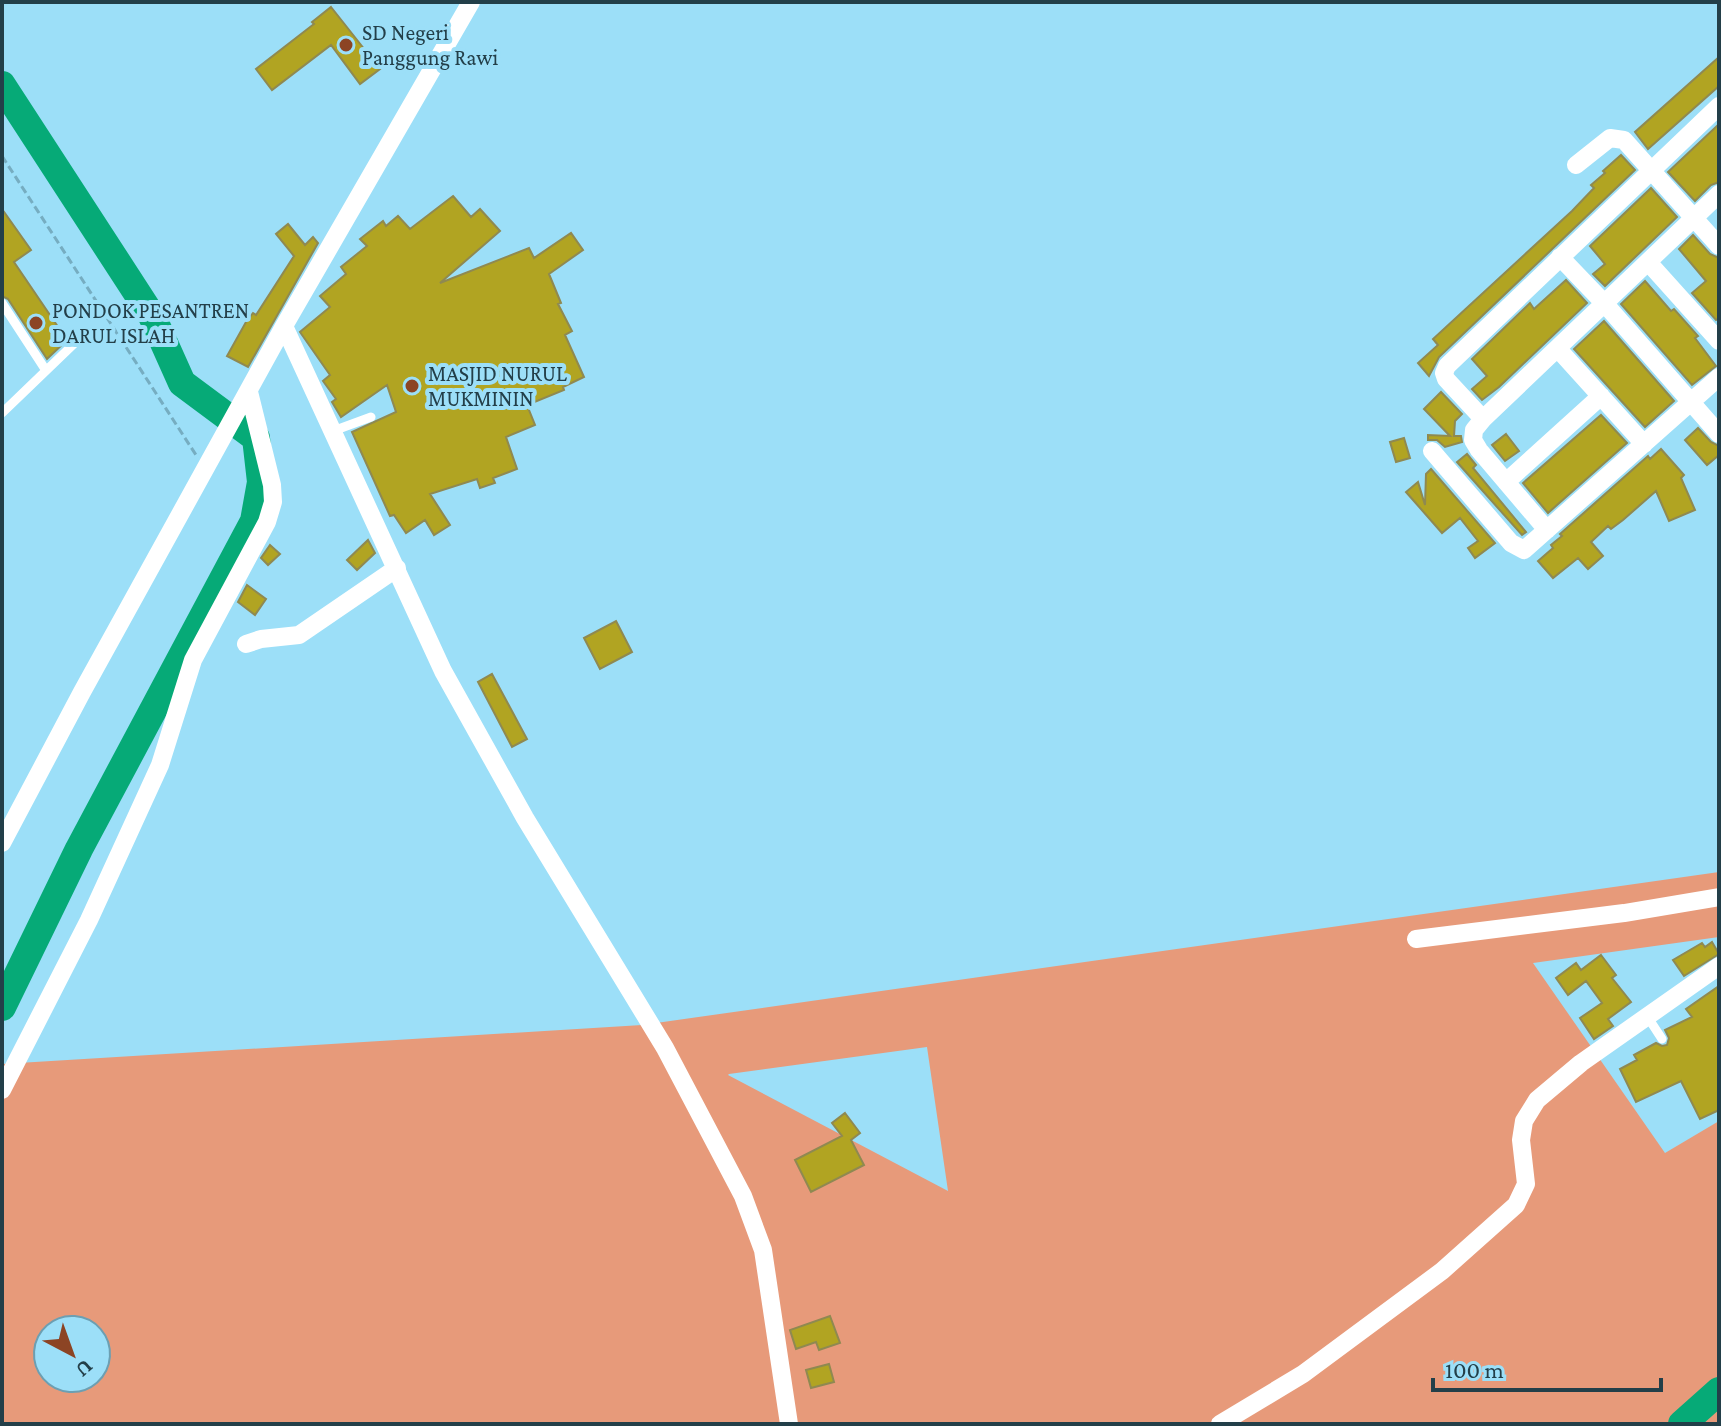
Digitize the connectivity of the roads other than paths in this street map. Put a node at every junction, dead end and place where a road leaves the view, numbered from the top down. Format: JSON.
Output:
{"nodes":[{"id":1,"x":471,"y":2,"type":"edge"},
{"id":2,"x":1719,"y":106,"type":"edge"},
{"id":3,"x":1576,"y":165,"type":"dead end"},
{"id":4,"x":1651,"y":171,"type":"junction"},
{"id":5,"x":1719,"y":194,"type":"edge"},
{"id":6,"x":1694,"y":217,"type":"junction"},
{"id":7,"x":1719,"y":246,"type":"edge"},
{"id":8,"x":1560,"y":257,"type":"junction"},
{"id":9,"x":1648,"y":262,"type":"junction"},
{"id":10,"x":2,"y":303,"type":"edge"},
{"id":11,"x":1605,"y":304,"type":"junction"},
{"id":12,"x":284,"y":326,"type":"junction"},
{"id":13,"x":81,"y":337,"type":"dead end"},
{"id":14,"x":1719,"y":341,"type":"edge"},
{"id":15,"x":1558,"y":349,"type":"junction"},
{"id":16,"x":45,"y":369,"type":"junction"},
{"id":17,"x":1719,"y":377,"type":"edge"},
{"id":18,"x":247,"y":396,"type":"junction"},
{"id":19,"x":1601,"y":396,"type":"junction"},
{"id":20,"x":1692,"y":403,"type":"junction"},
{"id":21,"x":2,"y":413,"type":"edge"},
{"id":22,"x":371,"y":417,"type":"dead end"},
{"id":23,"x":1483,"y":419,"type":"junction"},
{"id":24,"x":333,"y":431,"type":"junction"},
{"id":25,"x":1719,"y":434,"type":"edge"},
{"id":26,"x":1644,"y":444,"type":"junction"},
{"id":27,"x":1432,"y":451,"type":"dead end"},
{"id":28,"x":1506,"y":482,"type":"junction"},
{"id":29,"x":1547,"y":530,"type":"junction"},
{"id":30,"x":397,"y":568,"type":"junction"},
{"id":31,"x":246,"y":644,"type":"dead end"},
{"id":32,"x":2,"y":843,"type":"edge"},
{"id":33,"x":1719,"y":897,"type":"edge"},
{"id":34,"x":1416,"y":939,"type":"dead end"},
{"id":35,"x":1719,"y":966,"type":"edge"},
{"id":36,"x":1647,"y":1016,"type":"junction"},
{"id":37,"x":1662,"y":1039,"type":"dead end"},
{"id":38,"x":2,"y":1090,"type":"edge"},
{"id":39,"x":789,"y":1424,"type":"edge"},
{"id":40,"x":1220,"y":1424,"type":"edge"}],
"edges":[{"from":1,"to":12,"type":"street"},
{"from":2,"to":4,"type":"street"},
{"from":3,"to":4,"type":"street"},
{"from":4,"to":6,"type":"street"},
{"from":4,"to":8,"type":"street"},
{"from":5,"to":6,"type":"street"},
{"from":6,"to":7,"type":"street"},
{"from":6,"to":9,"type":"street"},
{"from":8,"to":11,"type":"street"},
{"from":8,"to":23,"type":"street"},
{"from":9,"to":11,"type":"street"},
{"from":9,"to":14,"type":"street"},
{"from":10,"to":16,"type":"lane"},
{"from":11,"to":15,"type":"street"},
{"from":11,"to":20,"type":"street"},
{"from":12,"to":18,"type":"street"},
{"from":12,"to":24,"type":"street"},
{"from":13,"to":16,"type":"lane"},
{"from":15,"to":19,"type":"street"},
{"from":15,"to":23,"type":"street"},
{"from":16,"to":21,"type":"lane"},
{"from":17,"to":20,"type":"street"},
{"from":18,"to":32,"type":"street"},
{"from":18,"to":38,"type":"street"},
{"from":19,"to":26,"type":"street"},
{"from":19,"to":28,"type":"street"},
{"from":20,"to":25,"type":"street"},
{"from":20,"to":26,"type":"street"},
{"from":22,"to":24,"type":"lane"},
{"from":23,"to":28,"type":"street"},
{"from":24,"to":30,"type":"street"},
{"from":26,"to":29,"type":"street"},
{"from":27,"to":29,"type":"street"},
{"from":28,"to":29,"type":"street"},
{"from":30,"to":31,"type":"street"},
{"from":30,"to":39,"type":"street"},
{"from":33,"to":34,"type":"street"},
{"from":35,"to":36,"type":"street"},
{"from":36,"to":37,"type":"lane"},
{"from":36,"to":40,"type":"street"}]}
